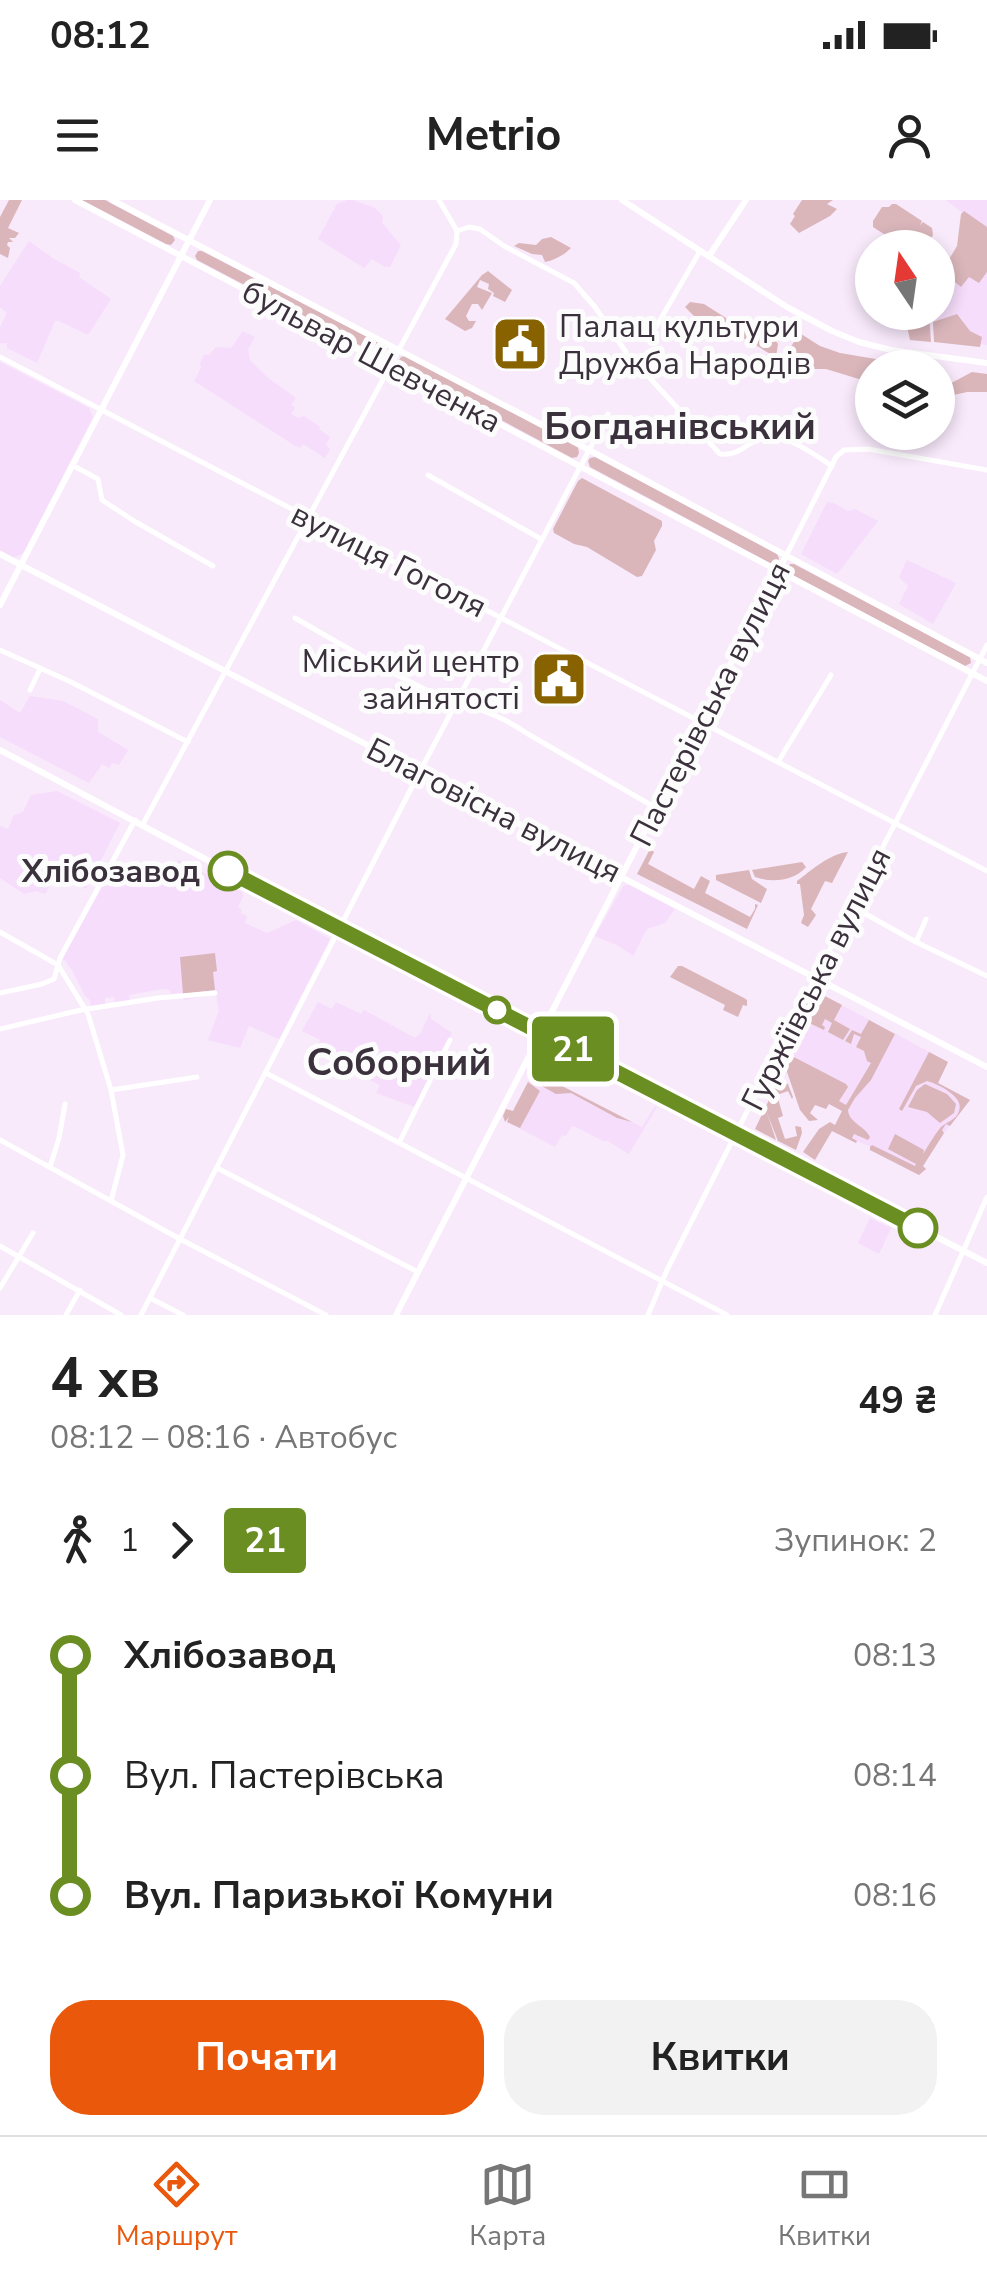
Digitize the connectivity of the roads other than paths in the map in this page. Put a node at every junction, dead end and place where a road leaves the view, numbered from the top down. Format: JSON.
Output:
{"nodes":[{"id":1,"x":75,"y":200,"type":"edge"},
{"id":2,"x":112,"y":200,"type":"edge"},
{"id":3,"x":210,"y":200,"type":"edge"},
{"id":4,"x":439,"y":200,"type":"edge"},
{"id":5,"x":622,"y":200,"type":"edge"},
{"id":6,"x":746,"y":200,"type":"edge"},
{"id":7,"x":456,"y":230,"type":"junction"},
{"id":8,"x":189,"y":240,"type":"junction"},
{"id":9,"x":700,"y":251,"type":"junction"},
{"id":10,"x":181,"y":256,"type":"junction"},
{"id":11,"x":709,"y":256,"type":"junction"},
{"id":12,"x":656,"y":327,"type":"dead end"},
{"id":13,"x":398,"y":349,"type":"junction"},
{"id":14,"x":626,"y":352,"type":"dead end"},
{"id":15,"x":0,"y":358,"type":"edge"},
{"id":16,"x":987,"y":362,"type":"edge"},
{"id":17,"x":390,"y":364,"type":"junction"},
{"id":18,"x":647,"y":375,"type":"dead end"},
{"id":19,"x":100,"y":409,"type":"junction"},
{"id":20,"x":608,"y":414,"type":"dead end"},
{"id":21,"x":588,"y":450,"type":"junction"},
{"id":22,"x":72,"y":465,"type":"junction"},
{"id":23,"x":579,"y":466,"type":"junction"},
{"id":24,"x":832,"y":466,"type":"junction"},
{"id":25,"x":987,"y":470,"type":"edge"},
{"id":26,"x":428,"y":475,"type":"dead end"},
{"id":27,"x":307,"y":519,"type":"junction"},
{"id":28,"x":541,"y":539,"type":"junction"},
{"id":29,"x":0,"y":554,"type":"edge"},
{"id":30,"x":786,"y":556,"type":"junction"},
{"id":31,"x":20,"y":565,"type":"junction"},
{"id":32,"x":213,"y":566,"type":"dead end"},
{"id":33,"x":778,"y":571,"type":"junction"},
{"id":34,"x":0,"y":605,"type":"edge"},
{"id":35,"x":295,"y":618,"type":"dead end"},
{"id":36,"x":500,"y":618,"type":"junction"},
{"id":37,"x":987,"y":645,"type":"edge"},
{"id":38,"x":0,"y":650,"type":"edge"},
{"id":39,"x":983,"y":661,"type":"edge"},
{"id":40,"x":40,"y":668,"type":"junction"},
{"id":41,"x":226,"y":672,"type":"junction"},
{"id":42,"x":972,"y":674,"type":"junction"},
{"id":43,"x":831,"y":675,"type":"dead end"},
{"id":44,"x":987,"y":681,"type":"edge"},
{"id":45,"x":30,"y":690,"type":"dead end"},
{"id":46,"x":456,"y":703,"type":"junction"},
{"id":47,"x":701,"y":722,"type":"junction"},
{"id":48,"x":188,"y":742,"type":"junction"},
{"id":49,"x":0,"y":750,"type":"edge"},
{"id":50,"x":778,"y":762,"type":"junction"},
{"id":51,"x":420,"y":772,"type":"junction"},
{"id":52,"x":656,"y":808,"type":"junction"},
{"id":53,"x":138,"y":822,"type":"junction"},
{"id":54,"x":896,"y":824,"type":"junction"},
{"id":55,"x":987,"y":871,"type":"edge"},
{"id":56,"x":622,"y":877,"type":"junction"},
{"id":57,"x":852,"y":907,"type":"junction"},
{"id":58,"x":926,"y":919,"type":"dead end"},
{"id":59,"x":340,"y":928,"type":"junction"},
{"id":60,"x":0,"y":932,"type":"edge"},
{"id":61,"x":916,"y":942,"type":"junction"},
{"id":62,"x":58,"y":965,"type":"junction"},
{"id":63,"x":987,"y":976,"type":"edge"},
{"id":64,"x":816,"y":978,"type":"junction"},
{"id":65,"x":0,"y":993,"type":"edge"},
{"id":66,"x":215,"y":993,"type":"dead end"},
{"id":67,"x":86,"y":1010,"type":"junction"},
{"id":68,"x":0,"y":1028,"type":"edge"},
{"id":69,"x":542,"y":1033,"type":"junction"},
{"id":70,"x":450,"y":1040,"type":"dead end"},
{"id":71,"x":987,"y":1067,"type":"edge"},
{"id":72,"x":266,"y":1073,"type":"junction"},
{"id":73,"x":197,"y":1077,"type":"dead end"},
{"id":74,"x":110,"y":1090,"type":"junction"},
{"id":75,"x":65,"y":1104,"type":"dead end"},
{"id":76,"x":736,"y":1134,"type":"junction"},
{"id":77,"x":0,"y":1140,"type":"edge"},
{"id":78,"x":400,"y":1143,"type":"junction"},
{"id":79,"x":50,"y":1167,"type":"junction"},
{"id":80,"x":217,"y":1168,"type":"junction"},
{"id":81,"x":467,"y":1178,"type":"junction"},
{"id":82,"x":987,"y":1197,"type":"edge"},
{"id":83,"x":111,"y":1201,"type":"junction"},
{"id":84,"x":32,"y":1233,"type":"dead end"},
{"id":85,"x":180,"y":1239,"type":"junction"},
{"id":86,"x":0,"y":1246,"type":"edge"},
{"id":87,"x":963,"y":1250,"type":"junction"},
{"id":88,"x":18,"y":1256,"type":"junction"},
{"id":89,"x":987,"y":1263,"type":"edge"},
{"id":90,"x":418,"y":1272,"type":"junction"},
{"id":91,"x":662,"y":1280,"type":"junction"},
{"id":92,"x":0,"y":1288,"type":"edge"},
{"id":93,"x":80,"y":1290,"type":"junction"},
{"id":94,"x":150,"y":1298,"type":"junction"},
{"id":95,"x":66,"y":1315,"type":"edge"},
{"id":96,"x":121,"y":1315,"type":"edge"},
{"id":97,"x":141,"y":1315,"type":"edge"},
{"id":98,"x":183,"y":1315,"type":"edge"},
{"id":99,"x":326,"y":1315,"type":"edge"},
{"id":100,"x":396,"y":1315,"type":"edge"},
{"id":101,"x":648,"y":1315,"type":"edge"},
{"id":102,"x":727,"y":1315,"type":"edge"},
{"id":103,"x":935,"y":1315,"type":"edge"}],
"edges":[{"from":1,"to":10,"type":"main road","name":"бульвар Шевченка"},
{"from":2,"to":8,"type":"main road","name":"бульвар Шевченка"},
{"from":3,"to":8,"type":"main road"},
{"from":4,"to":7,"type":"street"},
{"from":5,"to":9,"type":"main road"},
{"from":6,"to":11,"type":"main road"},
{"from":7,"to":13,"type":"street"},
{"from":7,"to":14,"type":"street"},
{"from":8,"to":10,"type":"main road"},
{"from":8,"to":13,"type":"main road","name":"бульвар Шевченка"},
{"from":9,"to":11,"type":"main road"},
{"from":9,"to":12,"type":"street"},
{"from":10,"to":17,"type":"main road","name":"бульвар Шевченка"},
{"from":10,"to":19,"type":"main road"},
{"from":11,"to":16,"type":"main road"},
{"from":13,"to":17,"type":"street"},
{"from":13,"to":21,"type":"main road","name":"бульвар Шевченка"},
{"from":15,"to":19,"type":"street","name":"вулиця Гоголя"},
{"from":17,"to":23,"type":"main road","name":"бульвар Шевченка"},
{"from":17,"to":27,"type":"street"},
{"from":18,"to":24,"type":"street"},
{"from":19,"to":22,"type":"main road"},
{"from":19,"to":27,"type":"street","name":"вулиця Гоголя"},
{"from":20,"to":21,"type":"street"},
{"from":21,"to":23,"type":"street"},
{"from":21,"to":30,"type":"main road","name":"бульвар Шевченка"},
{"from":22,"to":31,"type":"main road"},
{"from":22,"to":32,"type":"street"},
{"from":23,"to":28,"type":"street"},
{"from":23,"to":33,"type":"main road","name":"бульвар Шевченка"},
{"from":24,"to":25,"type":"street"},
{"from":24,"to":30,"type":"street","name":"Пастерівська вулиця"},
{"from":26,"to":28,"type":"street"},
{"from":27,"to":36,"type":"street","name":"вулиця Гоголя"},
{"from":27,"to":41,"type":"street"},
{"from":28,"to":36,"type":"street"},
{"from":29,"to":31,"type":"main road","name":"Благовісна вулиця"},
{"from":30,"to":33,"type":"main road","name":"Пастерівська вулиця"},
{"from":30,"to":39,"type":"main road","name":"бульвар Шевченка"},
{"from":31,"to":34,"type":"main road"},
{"from":31,"to":41,"type":"main road","name":"Благовісна вулиця"},
{"from":33,"to":42,"type":"main road","name":"бульвар Шевченка"},
{"from":33,"to":47,"type":"main road","name":"Пастерівська вулиця"},
{"from":35,"to":46,"type":"street"},
{"from":36,"to":46,"type":"street"},
{"from":36,"to":47,"type":"street","name":"вулиця Гоголя"},
{"from":37,"to":39,"type":"street","name":"Гуржіївська вулиця"},
{"from":38,"to":40,"type":"street"},
{"from":39,"to":42,"type":"street","name":"Гуржіївська вулиця"},
{"from":40,"to":45,"type":"street"},
{"from":40,"to":48,"type":"street"},
{"from":41,"to":48,"type":"street"},
{"from":41,"to":51,"type":"main road","name":"Благовісна вулиця"},
{"from":42,"to":44,"type":"main road","name":"бульвар Шевченка"},
{"from":42,"to":54,"type":"street","name":"Гуржіївська вулиця"},
{"from":43,"to":50,"type":"street"},
{"from":46,"to":51,"type":"street"},
{"from":46,"to":52,"type":"street"},
{"from":47,"to":50,"type":"street","name":"вулиця Гоголя"},
{"from":47,"to":52,"type":"main road","name":"Пастерівська вулиця"},
{"from":48,"to":53,"type":"street"},
{"from":49,"to":53,"type":"main road"},
{"from":50,"to":54,"type":"street","name":"вулиця Гоголя"},
{"from":51,"to":56,"type":"main road","name":"Благовісна вулиця"},
{"from":51,"to":59,"type":"street"},
{"from":52,"to":56,"type":"main road","name":"Пастерівська вулиця"},
{"from":53,"to":59,"type":"main road"},
{"from":53,"to":62,"type":"street"},
{"from":54,"to":55,"type":"street","name":"вулиця Гоголя"},
{"from":54,"to":57,"type":"street","name":"Гуржіївська вулиця"},
{"from":56,"to":64,"type":"main road","name":"Благовісна вулиця"},
{"from":56,"to":69,"type":"main road","name":"Пастерівська вулиця"},
{"from":57,"to":61,"type":"street"},
{"from":57,"to":64,"type":"street","name":"Гуржіївська вулиця"},
{"from":58,"to":61,"type":"street"},
{"from":59,"to":69,"type":"main road"},
{"from":59,"to":72,"type":"street"},
{"from":60,"to":62,"type":"street"},
{"from":61,"to":63,"type":"street"},
{"from":62,"to":65,"type":"street"},
{"from":62,"to":67,"type":"street"},
{"from":64,"to":71,"type":"main road","name":"Благовісна вулиця"},
{"from":64,"to":76,"type":"street","name":"Гуржіївська вулиця"},
{"from":66,"to":67,"type":"street"},
{"from":67,"to":68,"type":"street"},
{"from":67,"to":74,"type":"street"},
{"from":69,"to":76,"type":"main road"},
{"from":69,"to":81,"type":"main road","name":"Пастерівська вулиця"},
{"from":70,"to":78,"type":"street"},
{"from":72,"to":78,"type":"street"},
{"from":72,"to":80,"type":"street"},
{"from":73,"to":74,"type":"street"},
{"from":74,"to":83,"type":"street"},
{"from":75,"to":79,"type":"street"},
{"from":76,"to":87,"type":"main road"},
{"from":76,"to":91,"type":"street","name":"Гуржіївська вулиця"},
{"from":77,"to":79,"type":"street"},
{"from":78,"to":81,"type":"street"},
{"from":79,"to":83,"type":"street"},
{"from":80,"to":85,"type":"street"},
{"from":80,"to":90,"type":"street"},
{"from":81,"to":90,"type":"main road","name":"Пастерівська вулиця"},
{"from":81,"to":91,"type":"street"},
{"from":82,"to":87,"type":"street"},
{"from":83,"to":85,"type":"street"},
{"from":84,"to":88,"type":"street"},
{"from":85,"to":94,"type":"street"},
{"from":85,"to":99,"type":"street"},
{"from":86,"to":88,"type":"street"},
{"from":87,"to":89,"type":"main road"},
{"from":87,"to":103,"type":"street"},
{"from":88,"to":92,"type":"street"},
{"from":88,"to":93,"type":"street"},
{"from":90,"to":100,"type":"main road","name":"Пастерівська вулиця"},
{"from":91,"to":101,"type":"street","name":"Гуржіївська вулиця"},
{"from":91,"to":102,"type":"street"},
{"from":93,"to":95,"type":"street"},
{"from":93,"to":96,"type":"street"},
{"from":94,"to":97,"type":"street"},
{"from":94,"to":98,"type":"street"}]}
